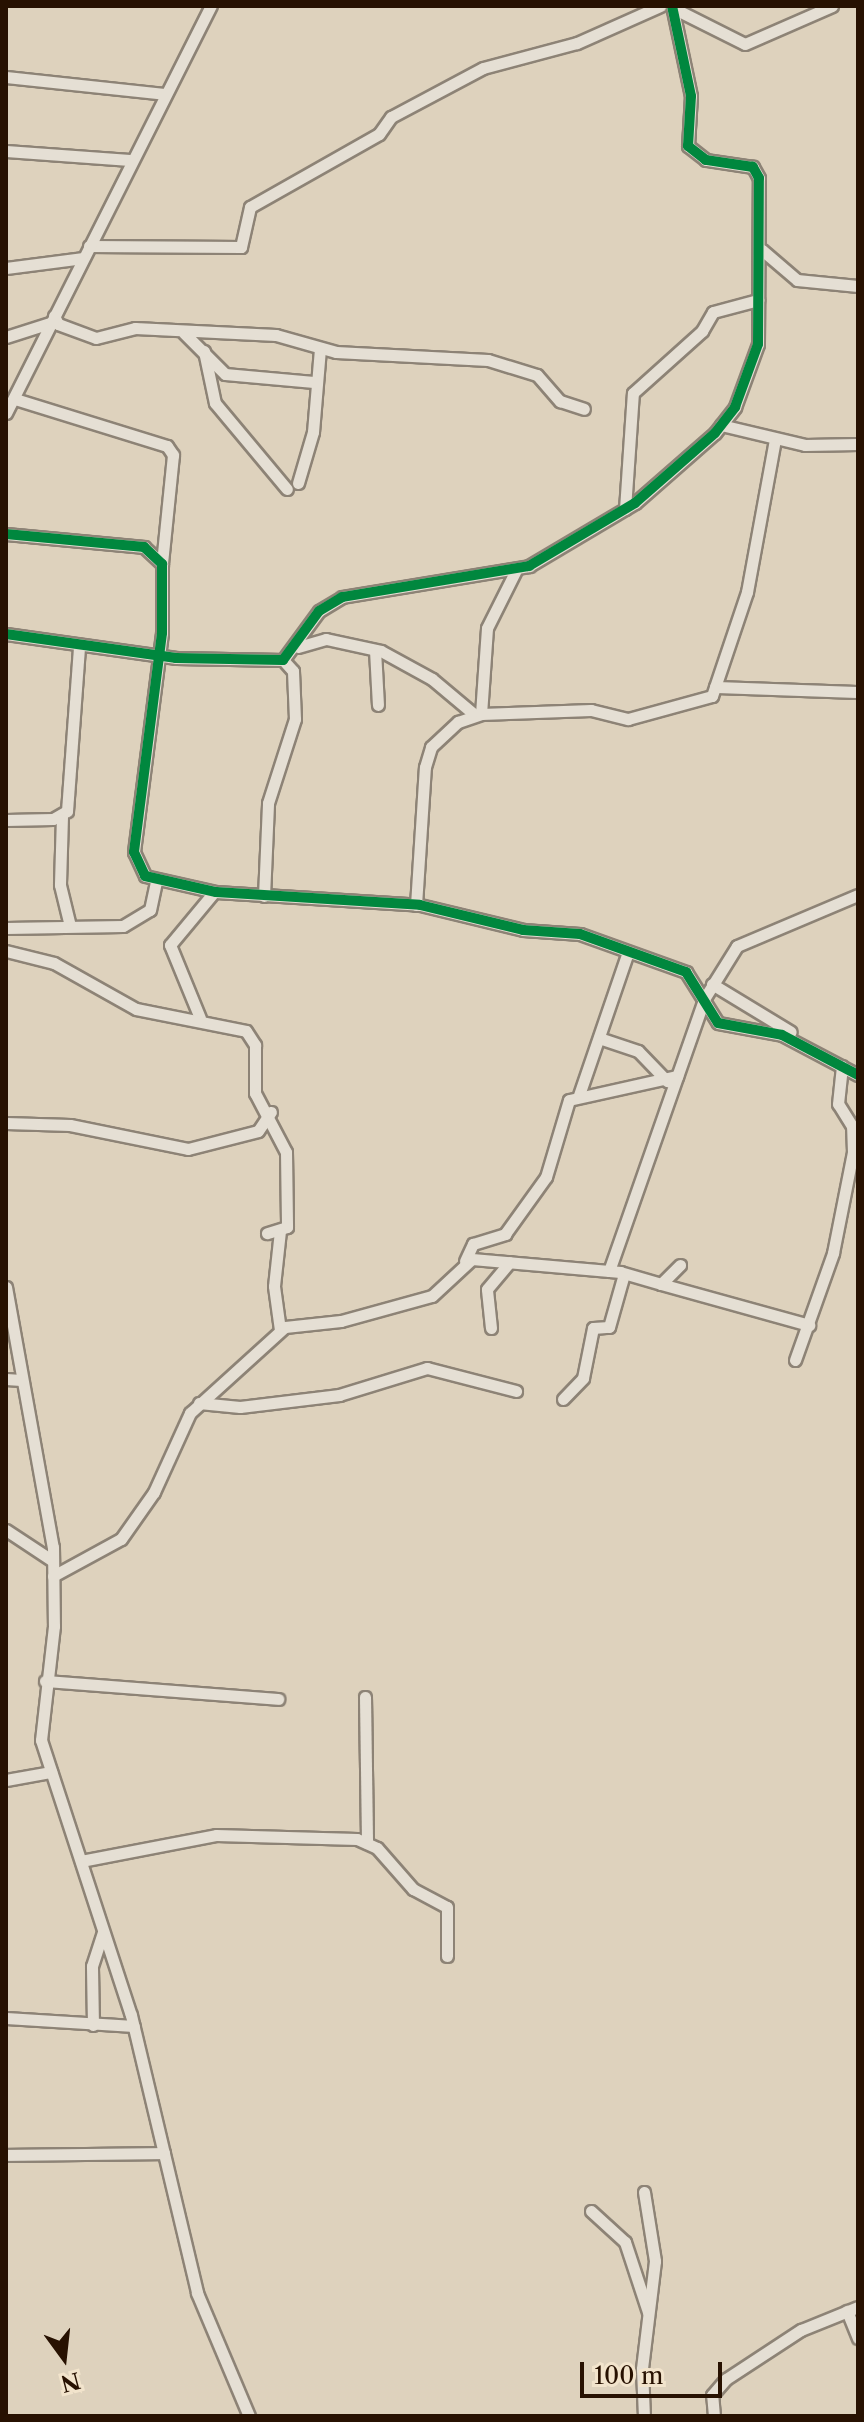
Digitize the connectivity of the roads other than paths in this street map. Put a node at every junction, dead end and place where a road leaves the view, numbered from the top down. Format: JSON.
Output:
{"nodes":[{"id":1,"x":211,"y":6,"type":"edge"},
{"id":2,"x":832,"y":6,"type":"edge"},
{"id":3,"x":668,"y":7,"type":"edge"},
{"id":4,"x":6,"y":77,"type":"edge"},
{"id":5,"x":164,"y":94,"type":"junction"},
{"id":6,"x":6,"y":151,"type":"edge"},
{"id":7,"x":130,"y":160,"type":"junction"},
{"id":8,"x":89,"y":246,"type":"junction"},
{"id":9,"x":762,"y":250,"type":"junction"},
{"id":10,"x":83,"y":258,"type":"junction"},
{"id":11,"x":6,"y":268,"type":"edge"},
{"id":12,"x":858,"y":286,"type":"edge"},
{"id":13,"x":758,"y":300,"type":"junction"},
{"id":14,"x":52,"y":319,"type":"junction"},
{"id":15,"x":184,"y":333,"type":"junction"},
{"id":16,"x":6,"y":337,"type":"edge"},
{"id":17,"x":320,"y":348,"type":"junction"},
{"id":18,"x":204,"y":351,"type":"junction"},
{"id":19,"x":314,"y":382,"type":"junction"},
{"id":20,"x":15,"y":399,"type":"junction"},
{"id":21,"x":584,"y":409,"type":"dead end"},
{"id":22,"x":6,"y":413,"type":"edge"},
{"id":23,"x":721,"y":425,"type":"junction"},
{"id":24,"x":775,"y":440,"type":"junction"},
{"id":25,"x":858,"y":444,"type":"edge"},
{"id":26,"x":625,"y":509,"type":"junction"},
{"id":27,"x":6,"y":534,"type":"edge"},
{"id":28,"x":162,"y":564,"type":"junction"},
{"id":29,"x":516,"y":570,"type":"junction"},
{"id":30,"x":6,"y":634,"type":"edge"},
{"id":31,"x":79,"y":646,"type":"junction"},
{"id":32,"x":298,"y":647,"type":"junction"},
{"id":33,"x":375,"y":650,"type":"junction"},
{"id":34,"x":159,"y":656,"type":"junction"},
{"id":35,"x":283,"y":660,"type":"junction"},
{"id":36,"x":715,"y":687,"type":"junction"},
{"id":37,"x":858,"y":692,"type":"edge"},
{"id":38,"x":378,"y":705,"type":"dead end"},
{"id":39,"x":478,"y":714,"type":"junction"},
{"id":40,"x":62,"y":816,"type":"junction"},
{"id":41,"x":6,"y":820,"type":"edge"},
{"id":42,"x":156,"y":881,"type":"junction"},
{"id":43,"x":214,"y":892,"type":"junction"},
{"id":44,"x":858,"y":895,"type":"edge"},
{"id":45,"x":264,"y":896,"type":"junction"},
{"id":46,"x":416,"y":905,"type":"junction"},
{"id":47,"x":70,"y":926,"type":"junction"},
{"id":48,"x":6,"y":928,"type":"edge"},
{"id":49,"x":6,"y":951,"type":"edge"},
{"id":50,"x":628,"y":952,"type":"junction"},
{"id":51,"x":712,"y":984,"type":"junction"},
{"id":52,"x":704,"y":999,"type":"junction"},
{"id":53,"x":200,"y":1018,"type":"junction"},
{"id":54,"x":599,"y":1038,"type":"junction"},
{"id":55,"x":823,"y":1055,"type":"junction"},
{"id":56,"x":842,"y":1066,"type":"junction"},
{"id":57,"x":858,"y":1075,"type":"edge"},
{"id":58,"x":672,"y":1079,"type":"junction"},
{"id":59,"x":579,"y":1095,"type":"junction"},
{"id":60,"x":271,"y":1112,"type":"junction"},
{"id":61,"x":6,"y":1123,"type":"edge"},
{"id":62,"x":280,"y":1231,"type":"junction"},
{"id":63,"x":267,"y":1233,"type":"dead end"},
{"id":64,"x":465,"y":1261,"type":"junction"},
{"id":65,"x":510,"y":1262,"type":"junction"},
{"id":66,"x":680,"y":1265,"type":"dead end"},
{"id":67,"x":609,"y":1271,"type":"junction"},
{"id":68,"x":624,"y":1274,"type":"junction"},
{"id":69,"x":661,"y":1284,"type":"junction"},
{"id":70,"x":6,"y":1287,"type":"edge"},
{"id":71,"x":809,"y":1325,"type":"junction"},
{"id":72,"x":491,"y":1328,"type":"dead end"},
{"id":73,"x":280,"y":1330,"type":"junction"},
{"id":74,"x":795,"y":1360,"type":"dead end"},
{"id":75,"x":12,"y":1382,"type":"edge"},
{"id":76,"x":516,"y":1391,"type":"dead end"},
{"id":77,"x":563,"y":1399,"type":"dead end"},
{"id":78,"x":199,"y":1403,"type":"junction"},
{"id":79,"x":6,"y":1530,"type":"edge"},
{"id":80,"x":53,"y":1561,"type":"junction"},
{"id":81,"x":53,"y":1576,"type":"junction"},
{"id":82,"x":45,"y":1681,"type":"junction"},
{"id":83,"x":365,"y":1697,"type":"dead end"},
{"id":84,"x":278,"y":1699,"type":"dead end"},
{"id":85,"x":51,"y":1772,"type":"junction"},
{"id":86,"x":6,"y":1780,"type":"edge"},
{"id":87,"x":367,"y":1843,"type":"junction"},
{"id":88,"x":81,"y":1861,"type":"junction"},
{"id":89,"x":103,"y":1932,"type":"junction"},
{"id":90,"x":447,"y":1956,"type":"dead end"},
{"id":91,"x":6,"y":2018,"type":"edge"},
{"id":92,"x":93,"y":2025,"type":"junction"},
{"id":93,"x":134,"y":2026,"type":"junction"},
{"id":94,"x":164,"y":2153,"type":"junction"},
{"id":95,"x":6,"y":2155,"type":"edge"},
{"id":96,"x":644,"y":2192,"type":"dead end"},
{"id":97,"x":591,"y":2211,"type":"dead end"},
{"id":98,"x":852,"y":2309,"type":"edge"},
{"id":99,"x":649,"y":2317,"type":"junction"},
{"id":100,"x":858,"y":2338,"type":"edge"},
{"id":101,"x":249,"y":2416,"type":"edge"},
{"id":102,"x":644,"y":2416,"type":"edge"},
{"id":103,"x":714,"y":2416,"type":"edge"}],
"edges":[{"from":1,"to":5,"type":"street"},
{"from":2,"to":3,"type":"street"},
{"from":3,"to":8,"type":"street"},
{"from":3,"to":9,"type":"street"},
{"from":4,"to":5,"type":"street"},
{"from":5,"to":7,"type":"street"},
{"from":6,"to":7,"type":"street"},
{"from":7,"to":8,"type":"street"},
{"from":8,"to":10,"type":"street"},
{"from":9,"to":12,"type":"street"},
{"from":9,"to":13,"type":"street"},
{"from":10,"to":11,"type":"street"},
{"from":10,"to":14,"type":"street"},
{"from":13,"to":23,"type":"street"},
{"from":13,"to":26,"type":"street"},
{"from":14,"to":15,"type":"street"},
{"from":14,"to":16,"type":"street"},
{"from":14,"to":20,"type":"street"},
{"from":15,"to":17,"type":"street"},
{"from":15,"to":18,"type":"street"},
{"from":17,"to":19,"type":"street"},
{"from":17,"to":21,"type":"street"},
{"from":18,"to":19,"type":"street"},
{"from":18,"to":19,"type":"street"},
{"from":20,"to":22,"type":"street"},
{"from":20,"to":28,"type":"street"},
{"from":23,"to":24,"type":"street"},
{"from":23,"to":26,"type":"street"},
{"from":24,"to":25,"type":"street"},
{"from":24,"to":36,"type":"street"},
{"from":26,"to":29,"type":"street"},
{"from":27,"to":28,"type":"street"},
{"from":28,"to":34,"type":"street"},
{"from":29,"to":32,"type":"street"},
{"from":29,"to":39,"type":"street"},
{"from":30,"to":31,"type":"street"},
{"from":31,"to":34,"type":"street"},
{"from":31,"to":40,"type":"street"},
{"from":32,"to":33,"type":"street"},
{"from":32,"to":35,"type":"street"},
{"from":33,"to":38,"type":"street"},
{"from":33,"to":39,"type":"street"},
{"from":34,"to":35,"type":"street"},
{"from":34,"to":42,"type":"street"},
{"from":35,"to":45,"type":"street"},
{"from":36,"to":37,"type":"street"},
{"from":36,"to":39,"type":"street"},
{"from":39,"to":46,"type":"street"},
{"from":40,"to":41,"type":"street"},
{"from":40,"to":47,"type":"street"},
{"from":42,"to":43,"type":"street"},
{"from":42,"to":47,"type":"street"},
{"from":43,"to":45,"type":"street"},
{"from":43,"to":53,"type":"street"},
{"from":44,"to":51,"type":"street"},
{"from":45,"to":46,"type":"street"},
{"from":46,"to":50,"type":"street"},
{"from":47,"to":48,"type":"street"},
{"from":49,"to":53,"type":"street"},
{"from":50,"to":52,"type":"street"},
{"from":50,"to":54,"type":"street"},
{"from":51,"to":52,"type":"street"},
{"from":51,"to":55,"type":"street"},
{"from":52,"to":55,"type":"street"},
{"from":52,"to":58,"type":"street"},
{"from":53,"to":60,"type":"street"},
{"from":54,"to":58,"type":"street"},
{"from":54,"to":59,"type":"street"},
{"from":55,"to":56,"type":"street"},
{"from":56,"to":57,"type":"street"},
{"from":56,"to":71,"type":"street"},
{"from":58,"to":59,"type":"street"},
{"from":58,"to":67,"type":"street"},
{"from":59,"to":64,"type":"street"},
{"from":60,"to":61,"type":"street"},
{"from":60,"to":62,"type":"street"},
{"from":62,"to":63,"type":"street"},
{"from":62,"to":73,"type":"street"},
{"from":64,"to":65,"type":"street"},
{"from":64,"to":73,"type":"street"},
{"from":65,"to":67,"type":"street"},
{"from":65,"to":72,"type":"street"},
{"from":66,"to":69,"type":"street"},
{"from":67,"to":68,"type":"street"},
{"from":68,"to":69,"type":"street"},
{"from":68,"to":77,"type":"street"},
{"from":69,"to":71,"type":"street"},
{"from":70,"to":75,"type":"street"},
{"from":71,"to":74,"type":"street"},
{"from":73,"to":78,"type":"street"},
{"from":75,"to":80,"type":"street"},
{"from":76,"to":78,"type":"street"},
{"from":78,"to":81,"type":"street"},
{"from":79,"to":80,"type":"street"},
{"from":80,"to":81,"type":"street"},
{"from":81,"to":82,"type":"street"},
{"from":82,"to":84,"type":"street"},
{"from":82,"to":85,"type":"street"},
{"from":83,"to":87,"type":"street"},
{"from":85,"to":86,"type":"street"},
{"from":85,"to":88,"type":"street"},
{"from":87,"to":88,"type":"street"},
{"from":87,"to":90,"type":"street"},
{"from":88,"to":89,"type":"street"},
{"from":89,"to":92,"type":"street"},
{"from":89,"to":93,"type":"street"},
{"from":91,"to":92,"type":"street"},
{"from":92,"to":93,"type":"street"},
{"from":93,"to":94,"type":"street"},
{"from":94,"to":95,"type":"street"},
{"from":94,"to":101,"type":"street"},
{"from":96,"to":99,"type":"street"},
{"from":97,"to":99,"type":"street"},
{"from":98,"to":100,"type":"street"},
{"from":98,"to":103,"type":"street"},
{"from":99,"to":102,"type":"street"}]}
